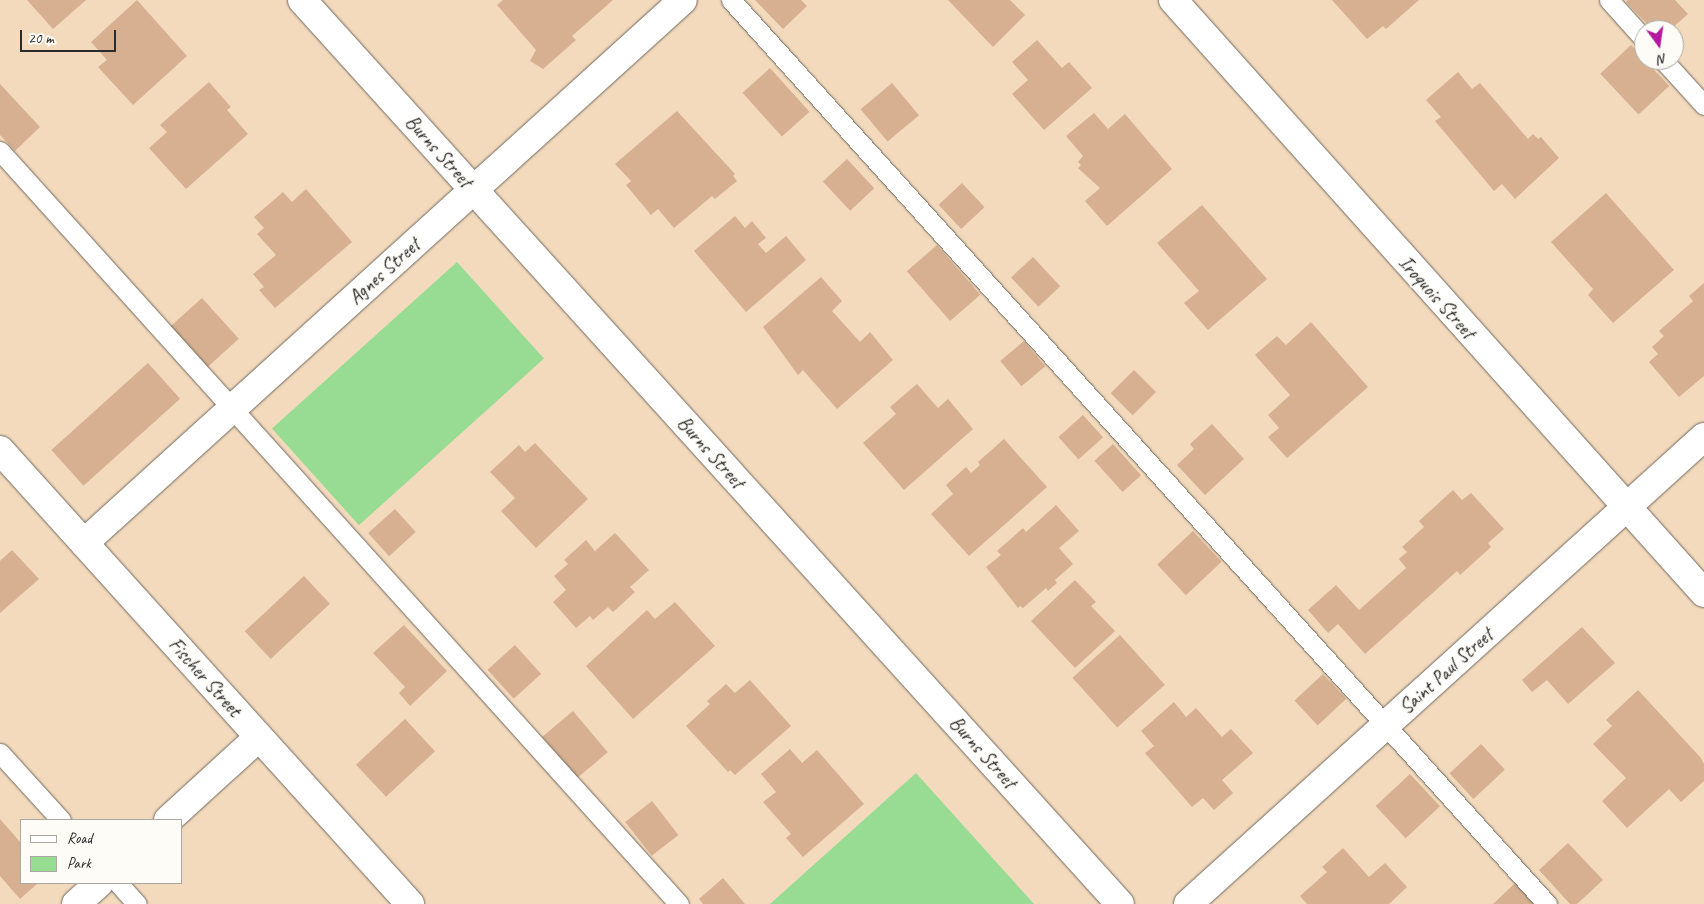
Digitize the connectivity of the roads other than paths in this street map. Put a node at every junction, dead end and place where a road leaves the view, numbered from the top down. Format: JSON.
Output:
{"nodes":[{"id":1,"x":302,"y":0,"type":"edge"},
{"id":2,"x":683,"y":0,"type":"edge"},
{"id":3,"x":731,"y":0,"type":"edge"},
{"id":4,"x":1173,"y":0,"type":"edge"},
{"id":5,"x":1609,"y":0,"type":"edge"},
{"id":6,"x":1634,"y":28,"type":"edge"},
{"id":7,"x":1672,"y":70,"type":"edge"},
{"id":8,"x":1704,"y":105,"type":"edge"},
{"id":9,"x":0,"y":151,"type":"edge"},
{"id":10,"x":474,"y":189,"type":"junction"},
{"id":11,"x":232,"y":409,"type":"junction"},
{"id":12,"x":1704,"y":437,"type":"edge"},
{"id":13,"x":0,"y":450,"type":"edge"},
{"id":14,"x":1625,"y":507,"type":"junction"},
{"id":15,"x":84,"y":543,"type":"junction"},
{"id":16,"x":1704,"y":592,"type":"edge"},
{"id":17,"x":1386,"y":725,"type":"junction"},
{"id":18,"x":259,"y":737,"type":"junction"},
{"id":19,"x":0,"y":753,"type":"edge"},
{"id":20,"x":60,"y":819,"type":"edge"},
{"id":21,"x":169,"y":819,"type":"edge"},
{"id":22,"x":98,"y":884,"type":"edge"},
{"id":23,"x":119,"y":884,"type":"edge"},
{"id":24,"x":76,"y":904,"type":"edge"},
{"id":25,"x":138,"y":904,"type":"edge"},
{"id":26,"x":410,"y":904,"type":"edge"},
{"id":27,"x":679,"y":904,"type":"edge"},
{"id":28,"x":1120,"y":904,"type":"edge"},
{"id":29,"x":1188,"y":904,"type":"edge"},
{"id":30,"x":1548,"y":904,"type":"edge"}],
"edges":[{"from":1,"to":10,"type":"street","name":"Burns Street"},
{"from":2,"to":10,"type":"street","name":"Agnes Street"},
{"from":3,"to":17,"type":"lane"},
{"from":4,"to":14,"type":"street","name":"Iroquois Street"},
{"from":5,"to":6,"type":"lane"},
{"from":7,"to":8,"type":"lane"},
{"from":9,"to":11,"type":"lane"},
{"from":10,"to":11,"type":"street","name":"Agnes Street"},
{"from":10,"to":28,"type":"street","name":"Burns Street"},
{"from":11,"to":15,"type":"street","name":"Agnes Street"},
{"from":11,"to":27,"type":"lane"},
{"from":12,"to":14,"type":"street","name":"Saint Paul Street"},
{"from":13,"to":15,"type":"street","name":"Fischer Street"},
{"from":14,"to":16,"type":"street","name":"Iroquois Street"},
{"from":14,"to":17,"type":"street","name":"Saint Paul Street"},
{"from":15,"to":18,"type":"street","name":"Fischer Street"},
{"from":17,"to":29,"type":"street","name":"Saint Paul Street"},
{"from":17,"to":30,"type":"lane"},
{"from":18,"to":21,"type":"street"},
{"from":18,"to":26,"type":"street","name":"Fischer Street"},
{"from":19,"to":20,"type":"lane"},
{"from":22,"to":24,"type":"street"},
{"from":23,"to":25,"type":"lane"}]}
